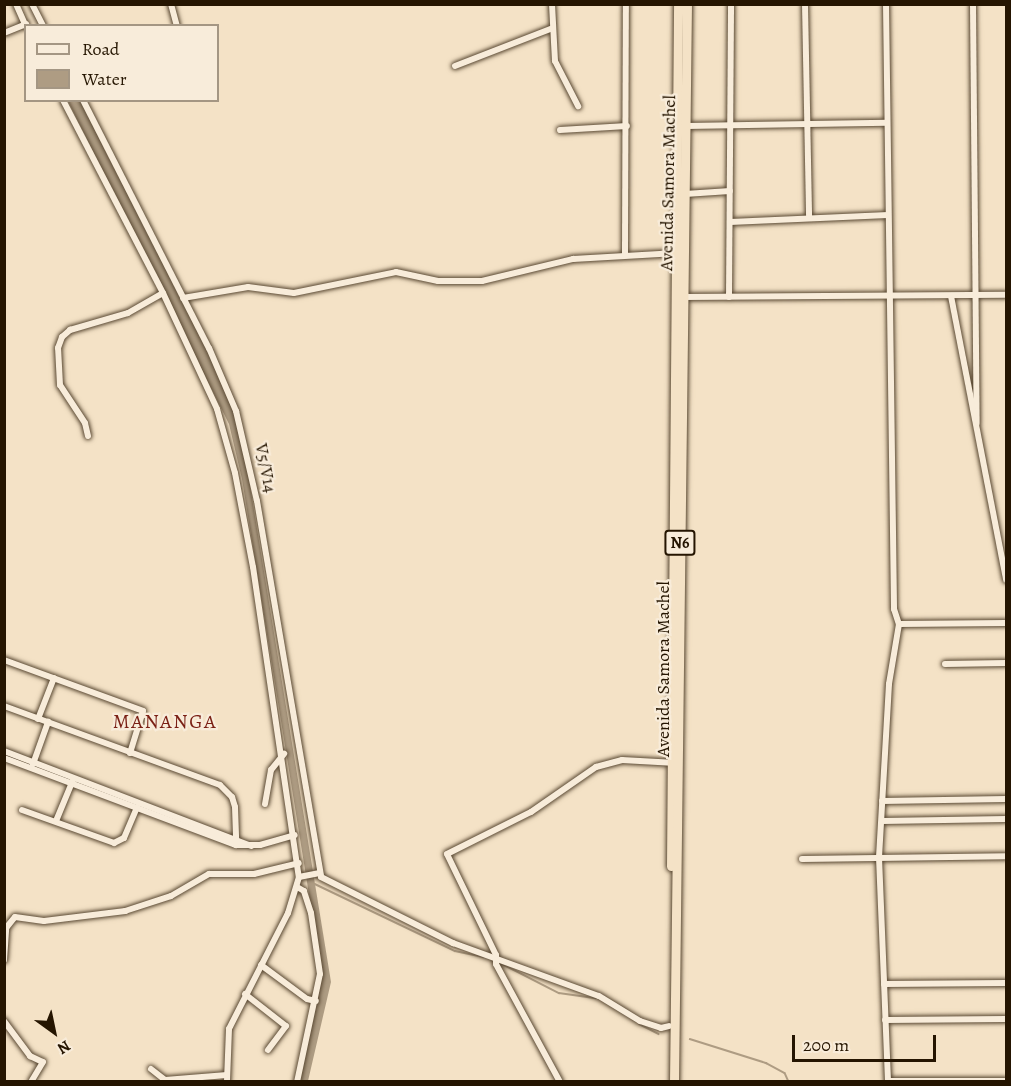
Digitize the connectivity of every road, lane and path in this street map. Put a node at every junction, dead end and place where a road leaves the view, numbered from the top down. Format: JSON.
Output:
{"nodes":[{"id":1,"x":16,"y":4,"type":"edge"},
{"id":2,"x":32,"y":4,"type":"edge"},
{"id":3,"x":171,"y":4,"type":"edge"},
{"id":4,"x":552,"y":4,"type":"edge"},
{"id":5,"x":626,"y":4,"type":"edge"},
{"id":6,"x":678,"y":4,"type":"edge"},
{"id":7,"x":687,"y":4,"type":"edge"},
{"id":8,"x":730,"y":4,"type":"edge"},
{"id":9,"x":804,"y":4,"type":"edge"},
{"id":10,"x":886,"y":4,"type":"edge"},
{"id":11,"x":973,"y":4,"type":"edge"},
{"id":12,"x":26,"y":24,"type":"edge"},
{"id":13,"x":42,"y":24,"type":"edge"},
{"id":14,"x":176,"y":24,"type":"edge"},
{"id":15,"x":24,"y":26,"type":"edge"},
{"id":16,"x":553,"y":28,"type":"junction"},
{"id":17,"x":4,"y":33,"type":"edge"},
{"id":18,"x":455,"y":66,"type":"dead end"},
{"id":19,"x":64,"y":102,"type":"edge"},
{"id":20,"x":84,"y":102,"type":"edge"},
{"id":21,"x":578,"y":106,"type":"dead end"},
{"id":22,"x":806,"y":122,"type":"junction"},
{"id":23,"x":887,"y":123,"type":"junction"},
{"id":24,"x":731,"y":124,"type":"junction"},
{"id":25,"x":627,"y":126,"type":"junction"},
{"id":26,"x":686,"y":126,"type":"junction"},
{"id":27,"x":560,"y":130,"type":"dead end"},
{"id":28,"x":730,"y":191,"type":"junction"},
{"id":29,"x":685,"y":194,"type":"junction"},
{"id":30,"x":888,"y":215,"type":"junction"},
{"id":31,"x":809,"y":217,"type":"junction"},
{"id":32,"x":730,"y":222,"type":"junction"},
{"id":33,"x":680,"y":253,"type":"junction"},
{"id":34,"x":625,"y":254,"type":"junction"},
{"id":35,"x":163,"y":293,"type":"junction"},
{"id":36,"x":978,"y":295,"type":"junction"},
{"id":37,"x":1006,"y":295,"type":"edge"},
{"id":38,"x":951,"y":296,"type":"junction"},
{"id":39,"x":683,"y":297,"type":"junction"},
{"id":40,"x":729,"y":297,"type":"junction"},
{"id":41,"x":890,"y":297,"type":"junction"},
{"id":42,"x":183,"y":298,"type":"junction"},
{"id":43,"x":977,"y":423,"type":"junction"},
{"id":44,"x":88,"y":436,"type":"dead end"},
{"id":45,"x":1006,"y":580,"type":"edge"},
{"id":46,"x":1006,"y":622,"type":"edge"},
{"id":47,"x":899,"y":624,"type":"junction"},
{"id":48,"x":4,"y":660,"type":"edge"},
{"id":49,"x":1006,"y":663,"type":"edge"},
{"id":50,"x":945,"y":664,"type":"dead end"},
{"id":51,"x":54,"y":678,"type":"junction"},
{"id":52,"x":4,"y":706,"type":"edge"},
{"id":53,"x":38,"y":719,"type":"junction"},
{"id":54,"x":48,"y":722,"type":"junction"},
{"id":55,"x":4,"y":751,"type":"edge"},
{"id":56,"x":130,"y":753,"type":"junction"},
{"id":57,"x":284,"y":754,"type":"junction"},
{"id":58,"x":4,"y":758,"type":"edge"},
{"id":59,"x":675,"y":763,"type":"junction"},
{"id":60,"x":33,"y":765,"type":"junction"},
{"id":61,"x":73,"y":780,"type":"junction"},
{"id":62,"x":1006,"y":800,"type":"edge"},
{"id":63,"x":882,"y":801,"type":"junction"},
{"id":64,"x":265,"y":804,"type":"dead end"},
{"id":65,"x":137,"y":808,"type":"junction"},
{"id":66,"x":22,"y":810,"type":"dead end"},
{"id":67,"x":1006,"y":819,"type":"edge"},
{"id":68,"x":56,"y":821,"type":"junction"},
{"id":69,"x":882,"y":821,"type":"junction"},
{"id":70,"x":295,"y":835,"type":"junction"},
{"id":71,"x":236,"y":841,"type":"junction"},
{"id":72,"x":1006,"y":856,"type":"edge"},
{"id":73,"x":879,"y":857,"type":"junction"},
{"id":74,"x":802,"y":859,"type":"dead end"},
{"id":75,"x":299,"y":863,"type":"junction"},
{"id":76,"x":320,"y":873,"type":"junction"},
{"id":77,"x":299,"y":877,"type":"junction"},
{"id":78,"x":297,"y":887,"type":"junction"},
{"id":79,"x":4,"y":960,"type":"edge"},
{"id":80,"x":496,"y":960,"type":"junction"},
{"id":81,"x":261,"y":965,"type":"junction"},
{"id":82,"x":1006,"y":983,"type":"edge"},
{"id":83,"x":884,"y":984,"type":"junction"},
{"id":84,"x":245,"y":994,"type":"junction"},
{"id":85,"x":316,"y":1001,"type":"junction"},
{"id":86,"x":1006,"y":1019,"type":"edge"},
{"id":87,"x":885,"y":1020,"type":"junction"},
{"id":88,"x":4,"y":1021,"type":"edge"},
{"id":89,"x":669,"y":1026,"type":"junction"},
{"id":90,"x":268,"y":1050,"type":"dead end"},
{"id":91,"x":151,"y":1069,"type":"dead end"},
{"id":92,"x":227,"y":1078,"type":"edge"},
{"id":93,"x":888,"y":1081,"type":"edge"},
{"id":94,"x":1006,"y":1081,"type":"edge"},
{"id":95,"x":31,"y":1082,"type":"edge"},
{"id":96,"x":297,"y":1082,"type":"edge"},
{"id":97,"x":560,"y":1082,"type":"edge"},
{"id":98,"x":668,"y":1082,"type":"edge"},
{"id":99,"x":674,"y":1082,"type":"edge"}],
"edges":[{"from":1,"to":12,"type":"street"},
{"from":2,"to":13,"type":"street"},
{"from":3,"to":14,"type":"street"},
{"from":4,"to":16,"type":"street"},
{"from":5,"to":25,"type":"street"},
{"from":6,"to":33,"type":"highway","name":"Avenida Samora Machel","number":"N6"},
{"from":7,"to":26,"type":"highway","name":"Avenida Samora Machel","number":"N6"},
{"from":8,"to":24,"type":"street"},
{"from":9,"to":22,"type":"street"},
{"from":10,"to":23,"type":"street"},
{"from":11,"to":36,"type":"street"},
{"from":15,"to":17,"type":"street"},
{"from":16,"to":18,"type":"street"},
{"from":16,"to":21,"type":"street"},
{"from":19,"to":35,"type":"street"},
{"from":20,"to":42,"type":"street","name":"V5/V14"},
{"from":22,"to":23,"type":"street"},
{"from":22,"to":24,"type":"street"},
{"from":22,"to":31,"type":"street"},
{"from":23,"to":30,"type":"street"},
{"from":24,"to":26,"type":"street"},
{"from":24,"to":28,"type":"street"},
{"from":25,"to":27,"type":"street"},
{"from":25,"to":34,"type":"street"},
{"from":26,"to":29,"type":"highway","name":"Avenida Samora Machel","number":"N6"},
{"from":28,"to":29,"type":"street"},
{"from":28,"to":32,"type":"street"},
{"from":29,"to":33,"type":"highway","name":"Avenida Samora Machel","number":"N6"},
{"from":30,"to":31,"type":"street"},
{"from":30,"to":41,"type":"street"},
{"from":31,"to":32,"type":"street"},
{"from":32,"to":40,"type":"street"},
{"from":33,"to":34,"type":"street"},
{"from":33,"to":39,"type":"highway","name":"Avenida Samora Machel","number":"N6"},
{"from":33,"to":59,"type":"highway","name":"Avenida Samora Machel","number":"N6"},
{"from":34,"to":42,"type":"street"},
{"from":35,"to":44,"type":"street"},
{"from":35,"to":57,"type":"street"},
{"from":36,"to":37,"type":"street"},
{"from":36,"to":38,"type":"street"},
{"from":36,"to":43,"type":"street"},
{"from":38,"to":41,"type":"street"},
{"from":38,"to":43,"type":"street"},
{"from":39,"to":40,"type":"street"},
{"from":39,"to":59,"type":"highway","name":"Avenida Samora Machel","number":"N6"},
{"from":40,"to":41,"type":"street"},
{"from":41,"to":47,"type":"street"},
{"from":42,"to":76,"type":"street","name":"V5/V14"},
{"from":43,"to":45,"type":"street"},
{"from":46,"to":47,"type":"street"},
{"from":47,"to":63,"type":"street"},
{"from":48,"to":51,"type":"street"},
{"from":49,"to":50,"type":"street"},
{"from":51,"to":53,"type":"street"},
{"from":51,"to":56,"type":"street"},
{"from":52,"to":53,"type":"street"},
{"from":53,"to":54,"type":"street"},
{"from":54,"to":56,"type":"street"},
{"from":54,"to":60,"type":"street"},
{"from":55,"to":60,"type":"street"},
{"from":56,"to":71,"type":"street"},
{"from":57,"to":64,"type":"street"},
{"from":57,"to":70,"type":"street"},
{"from":58,"to":60,"type":"street"},
{"from":59,"to":80,"type":"street"},
{"from":59,"to":89,"type":"highway","name":"Avenida Samora Machel","number":"N6"},
{"from":59,"to":99,"type":"highway","name":"Avenida Samora Machel","number":"N6"},
{"from":60,"to":61,"type":"street"},
{"from":61,"to":65,"type":"street"},
{"from":61,"to":68,"type":"street"},
{"from":61,"to":71,"type":"street"},
{"from":62,"to":63,"type":"street"},
{"from":63,"to":69,"type":"street"},
{"from":65,"to":68,"type":"street"},
{"from":65,"to":71,"type":"street"},
{"from":66,"to":68,"type":"street"},
{"from":67,"to":69,"type":"street"},
{"from":69,"to":73,"type":"street"},
{"from":70,"to":71,"type":"street"},
{"from":70,"to":75,"type":"street"},
{"from":72,"to":73,"type":"street"},
{"from":73,"to":74,"type":"street"},
{"from":73,"to":83,"type":"street"},
{"from":75,"to":77,"type":"street"},
{"from":75,"to":79,"type":"street"},
{"from":76,"to":77,"type":"street"},
{"from":76,"to":80,"type":"street"},
{"from":77,"to":78,"type":"street"},
{"from":78,"to":81,"type":"street"},
{"from":78,"to":85,"type":"street"},
{"from":80,"to":89,"type":"street"},
{"from":80,"to":97,"type":"street"},
{"from":81,"to":84,"type":"street"},
{"from":81,"to":85,"type":"street"},
{"from":82,"to":83,"type":"street"},
{"from":83,"to":87,"type":"street"},
{"from":84,"to":90,"type":"street"},
{"from":84,"to":92,"type":"street"},
{"from":85,"to":96,"type":"street"},
{"from":86,"to":87,"type":"street"},
{"from":87,"to":93,"type":"street"},
{"from":88,"to":95,"type":"street"},
{"from":89,"to":98,"type":"highway","name":"Avenida Samora Machel","number":"N6"},
{"from":91,"to":92,"type":"street"},
{"from":93,"to":94,"type":"street"}]}
